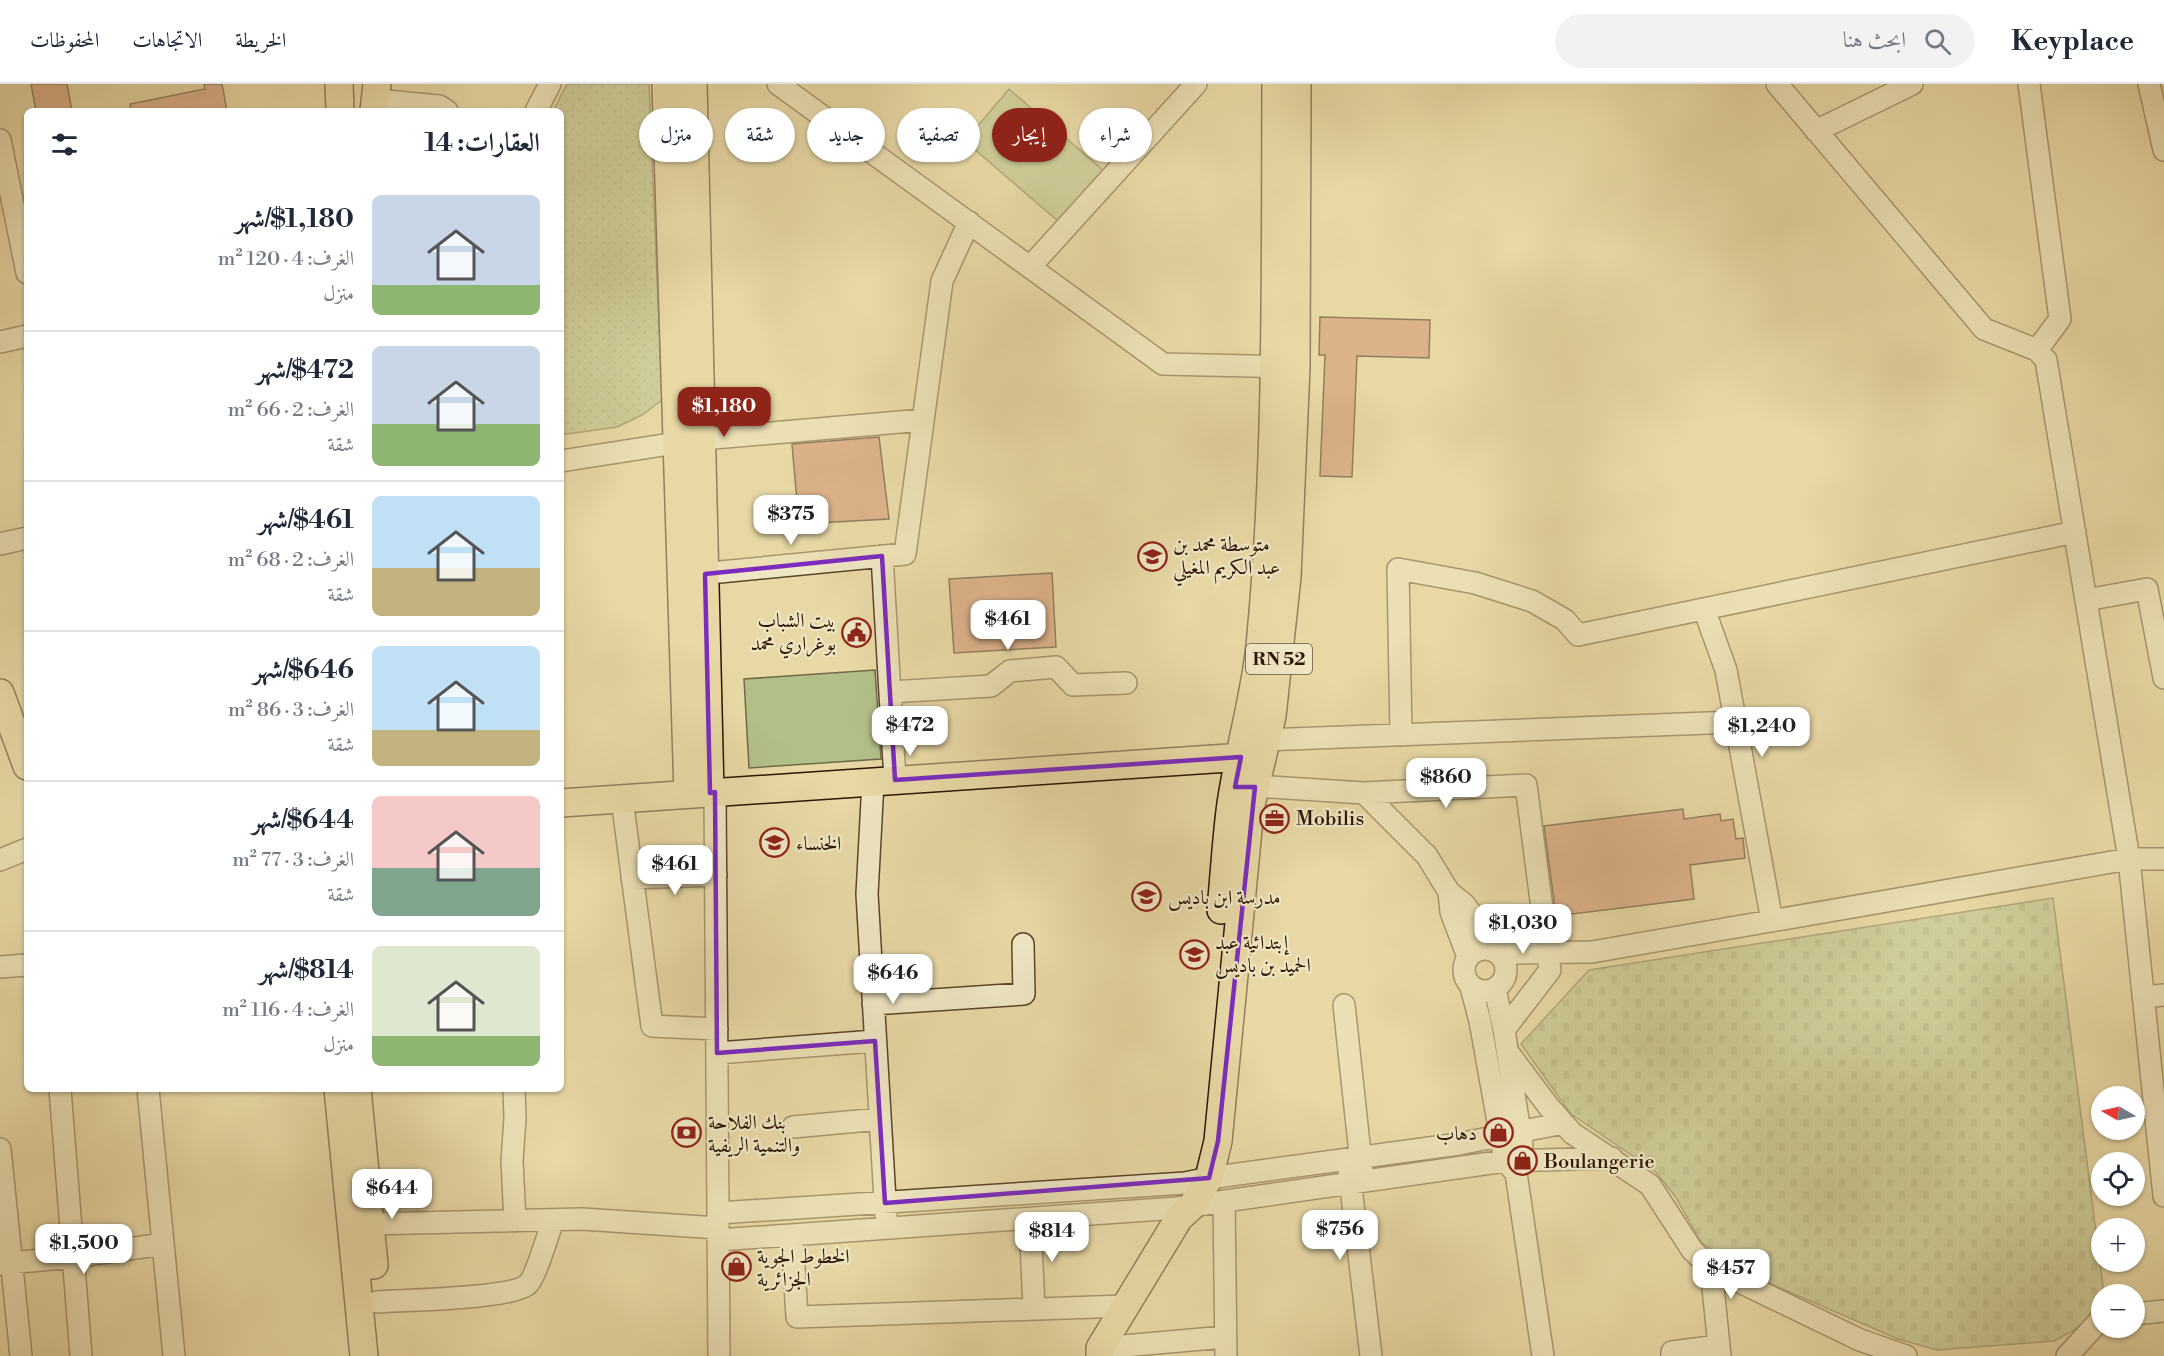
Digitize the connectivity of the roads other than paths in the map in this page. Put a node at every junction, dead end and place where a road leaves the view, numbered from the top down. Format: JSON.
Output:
{"nodes":[{"id":1,"x":339,"y":84,"type":"edge"},
{"id":2,"x":550,"y":84,"type":"edge"},
{"id":3,"x":666,"y":84,"type":"edge"},
{"id":4,"x":693,"y":84,"type":"edge"},
{"id":5,"x":778,"y":84,"type":"edge"},
{"id":6,"x":1196,"y":84,"type":"edge"},
{"id":7,"x":1276,"y":84,"type":"edge"},
{"id":8,"x":1297,"y":84,"type":"edge"},
{"id":9,"x":1777,"y":84,"type":"edge"},
{"id":10,"x":1912,"y":84,"type":"edge"},
{"id":11,"x":2029,"y":84,"type":"edge"},
{"id":12,"x":2150,"y":84,"type":"edge"},
{"id":13,"x":376,"y":98,"type":"edge"},
{"id":14,"x":340,"y":108,"type":"edge"},
{"id":15,"x":443,"y":108,"type":"edge"},
{"id":16,"x":538,"y":108,"type":"edge"},
{"id":17,"x":1816,"y":131,"type":"junction"},
{"id":18,"x":0,"y":140,"type":"edge"},
{"id":19,"x":2164,"y":150,"type":"edge"},
{"id":20,"x":969,"y":222,"type":"junction"},
{"id":21,"x":24,"y":258,"type":"edge"},
{"id":22,"x":1030,"y":267,"type":"junction"},
{"id":23,"x":24,"y":337,"type":"edge"},
{"id":24,"x":0,"y":342,"type":"edge"},
{"id":25,"x":2037,"y":350,"type":"junction"},
{"id":26,"x":1285,"y":367,"type":"junction"},
{"id":27,"x":923,"y":420,"type":"junction"},
{"id":28,"x":690,"y":441,"type":"junction"},
{"id":29,"x":564,"y":461,"type":"edge"},
{"id":30,"x":2075,"y":532,"type":"junction"},
{"id":31,"x":24,"y":539,"type":"edge"},
{"id":32,"x":0,"y":544,"type":"edge"},
{"id":33,"x":882,"y":556,"type":"junction"},
{"id":34,"x":693,"y":575,"type":"junction"},
{"id":35,"x":2086,"y":600,"type":"junction"},
{"id":36,"x":1704,"y":609,"type":"junction"},
{"id":37,"x":2164,"y":678,"type":"edge"},
{"id":38,"x":1126,"y":683,"type":"dead end"},
{"id":39,"x":890,"y":692,"type":"junction"},
{"id":40,"x":0,"y":693,"type":"edge"},
{"id":41,"x":1735,"y":722,"type":"junction"},
{"id":42,"x":1401,"y":735,"type":"junction"},
{"id":43,"x":1256,"y":751,"type":"junction"},
{"id":44,"x":24,"y":757,"type":"edge"},
{"id":45,"x":884,"y":781,"type":"junction"},
{"id":46,"x":1245,"y":787,"type":"junction"},
{"id":47,"x":705,"y":793,"type":"junction"},
{"id":48,"x":1364,"y":793,"type":"junction"},
{"id":49,"x":622,"y":799,"type":"junction"},
{"id":50,"x":564,"y":803,"type":"edge"},
{"id":51,"x":24,"y":850,"type":"edge"},
{"id":52,"x":2128,"y":859,"type":"junction"},
{"id":53,"x":2164,"y":859,"type":"edge"},
{"id":54,"x":0,"y":860,"type":"edge"},
{"id":55,"x":716,"y":875,"type":"junction"},
{"id":56,"x":632,"y":878,"type":"junction"},
{"id":57,"x":1449,"y":892,"type":"junction"},
{"id":58,"x":1772,"y":921,"type":"junction"},
{"id":59,"x":1023,"y":944,"type":"dead end"},
{"id":60,"x":1493,"y":951,"type":"junction"},
{"id":61,"x":1468,"y":957,"type":"junction"},
{"id":62,"x":1549,"y":961,"type":"junction"},
{"id":63,"x":24,"y":965,"type":"edge"},
{"id":64,"x":0,"y":967,"type":"edge"},
{"id":65,"x":1471,"y":987,"type":"junction"},
{"id":66,"x":1497,"y":987,"type":"junction"},
{"id":67,"x":2154,"y":996,"type":"edge"},
{"id":68,"x":873,"y":1004,"type":"junction"},
{"id":69,"x":1344,"y":1005,"type":"dead end"},
{"id":70,"x":717,"y":1029,"type":"junction"},
{"id":71,"x":1504,"y":1030,"type":"junction"},
{"id":72,"x":875,"y":1041,"type":"junction"},
{"id":73,"x":1508,"y":1052,"type":"junction"},
{"id":74,"x":717,"y":1053,"type":"junction"},
{"id":75,"x":60,"y":1092,"type":"edge"},
{"id":76,"x":148,"y":1092,"type":"edge"},
{"id":77,"x":338,"y":1092,"type":"edge"},
{"id":78,"x":357,"y":1092,"type":"edge"},
{"id":79,"x":514,"y":1092,"type":"edge"},
{"id":80,"x":880,"y":1119,"type":"junction"},
{"id":81,"x":1563,"y":1123,"type":"junction"},
{"id":82,"x":793,"y":1127,"type":"dead end"},
{"id":83,"x":1521,"y":1132,"type":"junction"},
{"id":84,"x":1499,"y":1136,"type":"junction"},
{"id":85,"x":0,"y":1149,"type":"edge"},
{"id":86,"x":1612,"y":1158,"type":"junction"},
{"id":87,"x":1354,"y":1160,"type":"junction"},
{"id":88,"x":1515,"y":1164,"type":"junction"},
{"id":89,"x":2162,"y":1165,"type":"edge"},
{"id":90,"x":1357,"y":1183,"type":"junction"},
{"id":91,"x":2164,"y":1196,"type":"edge"},
{"id":92,"x":1189,"y":1199,"type":"junction"},
{"id":93,"x":1224,"y":1201,"type":"junction"},
{"id":94,"x":885,"y":1203,"type":"junction"},
{"id":95,"x":553,"y":1220,"type":"junction"},
{"id":96,"x":1030,"y":1220,"type":"junction"},
{"id":97,"x":515,"y":1221,"type":"junction"},
{"id":98,"x":370,"y":1224,"type":"junction"},
{"id":99,"x":718,"y":1227,"type":"junction"},
{"id":100,"x":886,"y":1229,"type":"junction"},
{"id":101,"x":792,"y":1235,"type":"junction"},
{"id":102,"x":163,"y":1244,"type":"junction"},
{"id":103,"x":73,"y":1257,"type":"junction"},
{"id":104,"x":6,"y":1263,"type":"edge"},
{"id":105,"x":1711,"y":1268,"type":"junction"},
{"id":106,"x":377,"y":1302,"type":"junction"},
{"id":107,"x":1124,"y":1306,"type":"junction"},
{"id":108,"x":1034,"y":1309,"type":"junction"},
{"id":109,"x":2164,"y":1311,"type":"edge"},
{"id":110,"x":2145,"y":1313,"type":"edge"},
{"id":111,"x":2091,"y":1330,"type":"edge"},
{"id":112,"x":1226,"y":1346,"type":"edge"},
{"id":113,"x":1861,"y":1348,"type":"edge"},
{"id":114,"x":1720,"y":1351,"type":"edge"},
{"id":115,"x":1100,"y":1352,"type":"edge"},
{"id":116,"x":21,"y":1356,"type":"edge"},
{"id":117,"x":81,"y":1356,"type":"edge"},
{"id":118,"x":174,"y":1356,"type":"edge"},
{"id":119,"x":364,"y":1356,"type":"edge"},
{"id":120,"x":382,"y":1356,"type":"edge"},
{"id":121,"x":719,"y":1356,"type":"edge"},
{"id":122,"x":1371,"y":1356,"type":"edge"},
{"id":123,"x":1543,"y":1356,"type":"edge"},
{"id":124,"x":1672,"y":1356,"type":"edge"},
{"id":125,"x":1906,"y":1356,"type":"edge"},
{"id":126,"x":2067,"y":1356,"type":"edge"}],
"edges":[{"from":1,"to":14,"type":"main road"},
{"from":2,"to":16,"type":"street"},
{"from":3,"to":28,"type":"main road"},
{"from":4,"to":28,"type":"main road"},
{"from":5,"to":20,"type":"street"},
{"from":6,"to":22,"type":"street"},
{"from":7,"to":26,"type":"main road","number":"RN 52"},
{"from":8,"to":26,"type":"main road","number":"RN 52"},
{"from":9,"to":17,"type":"street"},
{"from":10,"to":17,"type":"street"},
{"from":11,"to":25,"type":"street"},
{"from":12,"to":19,"type":"street"},
{"from":13,"to":15,"type":"street"},
{"from":17,"to":25,"type":"street"},
{"from":18,"to":21,"type":"street"},
{"from":20,"to":22,"type":"street"},
{"from":20,"to":27,"type":"street"},
{"from":22,"to":26,"type":"street"},
{"from":23,"to":24,"type":"street"},
{"from":25,"to":30,"type":"street"},
{"from":26,"to":43,"type":"main road","number":"RN 52"},
{"from":27,"to":28,"type":"street"},
{"from":27,"to":33,"type":"street"},
{"from":28,"to":29,"type":"street"},
{"from":28,"to":34,"type":"main road"},
{"from":30,"to":35,"type":"street"},
{"from":30,"to":36,"type":"street"},
{"from":31,"to":32,"type":"street"},
{"from":33,"to":34,"type":"street"},
{"from":33,"to":39,"type":"street"},
{"from":34,"to":47,"type":"main road"},
{"from":35,"to":37,"type":"street"},
{"from":35,"to":52,"type":"street"},
{"from":36,"to":41,"type":"street"},
{"from":36,"to":42,"type":"street"},
{"from":38,"to":39,"type":"street"},
{"from":39,"to":45,"type":"street"},
{"from":40,"to":44,"type":"main road"},
{"from":41,"to":42,"type":"street"},
{"from":41,"to":58,"type":"street"},
{"from":42,"to":43,"type":"street"},
{"from":43,"to":45,"type":"main road"},
{"from":43,"to":46,"type":"main road","number":"RN 52"},
{"from":45,"to":47,"type":"main road"},
{"from":45,"to":68,"type":"street"},
{"from":46,"to":48,"type":"street"},
{"from":46,"to":92,"type":"main road","number":"RN 52"},
{"from":47,"to":49,"type":"main road"},
{"from":47,"to":55,"type":"street"},
{"from":48,"to":57,"type":"street"},
{"from":48,"to":62,"type":"street"},
{"from":49,"to":50,"type":"main road"},
{"from":49,"to":56,"type":"street"},
{"from":51,"to":54,"type":"street"},
{"from":52,"to":53,"type":"street"},
{"from":52,"to":58,"type":"street"},
{"from":52,"to":67,"type":"street"},
{"from":55,"to":56,"type":"street"},
{"from":55,"to":70,"type":"street"},
{"from":56,"to":70,"type":"street"},
{"from":57,"to":60,"type":"street"},
{"from":57,"to":61,"type":"street"},
{"from":58,"to":62,"type":"street"},
{"from":59,"to":68,"type":"street"},
{"from":60,"to":61,"type":"street"},
{"from":60,"to":62,"type":"street"},
{"from":60,"to":66,"type":"street"},
{"from":61,"to":65,"type":"street"},
{"from":62,"to":66,"type":"street"},
{"from":62,"to":71,"type":"street"},
{"from":63,"to":64,"type":"street"},
{"from":65,"to":66,"type":"street"},
{"from":65,"to":84,"type":"street"},
{"from":66,"to":71,"type":"street"},
{"from":67,"to":89,"type":"street"},
{"from":68,"to":72,"type":"street"},
{"from":69,"to":87,"type":"street"},
{"from":70,"to":74,"type":"street"},
{"from":71,"to":73,"type":"street"},
{"from":72,"to":74,"type":"street"},
{"from":72,"to":80,"type":"street"},
{"from":73,"to":81,"type":"street"},
{"from":73,"to":83,"type":"street"},
{"from":74,"to":99,"type":"street"},
{"from":75,"to":103,"type":"street"},
{"from":76,"to":102,"type":"street"},
{"from":77,"to":119,"type":"main road"},
{"from":78,"to":98,"type":"main road"},
{"from":79,"to":97,"type":"street"},
{"from":80,"to":82,"type":"street"},
{"from":80,"to":94,"type":"street"},
{"from":81,"to":83,"type":"street"},
{"from":81,"to":86,"type":"street"},
{"from":83,"to":84,"type":"street"},
{"from":83,"to":88,"type":"street"},
{"from":84,"to":87,"type":"street"},
{"from":84,"to":88,"type":"street"},
{"from":85,"to":104,"type":"street"},
{"from":86,"to":88,"type":"street"},
{"from":86,"to":105,"type":"street"},
{"from":87,"to":90,"type":"street"},
{"from":87,"to":92,"type":"street"},
{"from":88,"to":90,"type":"street"},
{"from":88,"to":123,"type":"street"},
{"from":89,"to":91,"type":"street"},
{"from":90,"to":93,"type":"street"},
{"from":90,"to":122,"type":"street"},
{"from":92,"to":93,"type":"street"},
{"from":92,"to":94,"type":"street"},
{"from":92,"to":96,"type":"street"},
{"from":92,"to":107,"type":"main road","number":"RN 52"},
{"from":93,"to":112,"type":"street"},
{"from":94,"to":99,"type":"street"},
{"from":94,"to":100,"type":"street"},
{"from":95,"to":97,"type":"street"},
{"from":95,"to":99,"type":"street"},
{"from":95,"to":106,"type":"street"},
{"from":96,"to":100,"type":"street"},
{"from":96,"to":108,"type":"street"},
{"from":97,"to":98,"type":"street"},
{"from":98,"to":106,"type":"main road"},
{"from":99,"to":101,"type":"street"},
{"from":99,"to":121,"type":"street"},
{"from":100,"to":101,"type":"street"},
{"from":101,"to":108,"type":"street"},
{"from":102,"to":103,"type":"street"},
{"from":102,"to":118,"type":"street"},
{"from":103,"to":104,"type":"street"},
{"from":103,"to":117,"type":"street"},
{"from":104,"to":116,"type":"street"},
{"from":105,"to":113,"type":"street"},
{"from":105,"to":114,"type":"street"},
{"from":106,"to":120,"type":"main road"},
{"from":107,"to":108,"type":"street"},
{"from":107,"to":115,"type":"main road","number":"RN 52"},
{"from":109,"to":110,"type":"street"},
{"from":111,"to":126,"type":"street"},
{"from":112,"to":115,"type":"street"},
{"from":113,"to":125,"type":"street"},
{"from":114,"to":124,"type":"street"}]}
